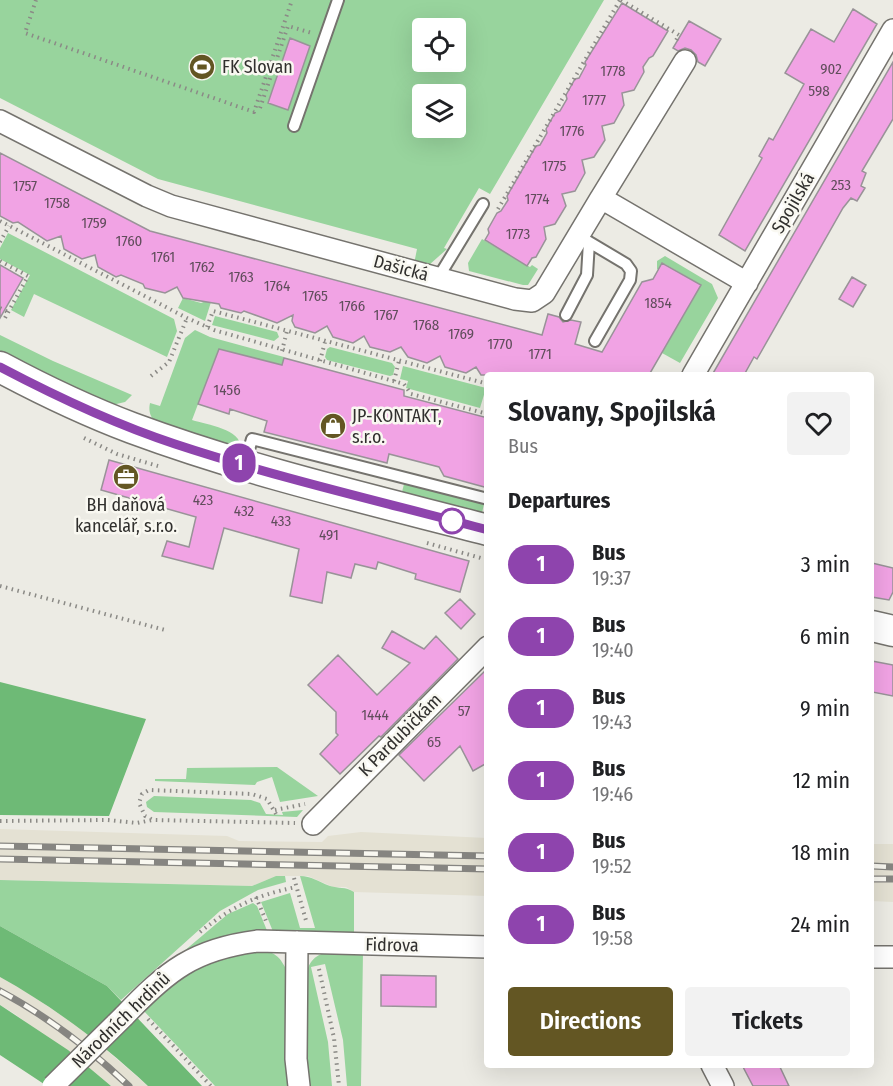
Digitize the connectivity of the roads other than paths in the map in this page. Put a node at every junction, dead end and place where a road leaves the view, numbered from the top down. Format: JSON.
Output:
{"nodes":[{"id":1,"x":338,"y":0,"type":"edge"},
{"id":2,"x":893,"y":30,"type":"edge"},
{"id":3,"x":677,"y":56,"type":"road end"},
{"id":4,"x":0,"y":121,"type":"edge"},
{"id":5,"x":294,"y":126,"type":"dead end"},
{"id":6,"x":601,"y":198,"type":"junction"},
{"id":7,"x":483,"y":204,"type":"dead end"},
{"id":8,"x":584,"y":239,"type":"junction"},
{"id":9,"x":438,"y":278,"type":"junction"},
{"id":10,"x":747,"y":283,"type":"junction"},
{"id":11,"x":566,"y":315,"type":"dead end"},
{"id":12,"x":595,"y":341,"type":"dead end"},
{"id":13,"x":0,"y":367,"type":"edge"},
{"id":14,"x":695,"y":372,"type":"edge"},
{"id":15,"x":376,"y":486,"type":"junction"},
{"id":16,"x":484,"y":499,"type":"edge"},
{"id":17,"x":484,"y":528,"type":"edge"},
{"id":18,"x":874,"y":626,"type":"edge"},
{"id":19,"x":893,"y":631,"type":"edge"},
{"id":20,"x":484,"y":651,"type":"edge"},
{"id":21,"x":313,"y":824,"type":"road end"},
{"id":22,"x":302,"y":935,"type":"junction"},
{"id":23,"x":484,"y":947,"type":"edge"},
{"id":24,"x":874,"y":957,"type":"edge"},
{"id":25,"x":893,"y":957,"type":"edge"},
{"id":26,"x":714,"y":1068,"type":"edge"},
{"id":27,"x":53,"y":1086,"type":"edge"},
{"id":28,"x":299,"y":1086,"type":"edge"},
{"id":29,"x":723,"y":1086,"type":"edge"}],
"edges":[{"from":1,"to":5,"type":"lane"},
{"from":2,"to":10,"type":"street","name":"Spojilská"},
{"from":3,"to":6,"type":"street","name":"Dašická"},
{"from":4,"to":9,"type":"street","name":"Dašická"},
{"from":6,"to":8,"type":"street","name":"Dašická"},
{"from":6,"to":10,"type":"street"},
{"from":7,"to":9,"type":"lane"},
{"from":8,"to":9,"type":"street","name":"Dašická"},
{"from":8,"to":11,"type":"lane"},
{"from":8,"to":12,"type":"lane"},
{"from":10,"to":14,"type":"street","name":"Spojilská"},
{"from":13,"to":15,"type":"main road"},
{"from":15,"to":16,"type":"lane"},
{"from":15,"to":17,"type":"main road"},
{"from":18,"to":19,"type":"main road"},
{"from":20,"to":21,"type":"street","name":"K Pardubičkám"},
{"from":22,"to":23,"type":"street","name":"Fidrova"},
{"from":22,"to":27,"type":"street","name":"Národních hrdinů","bridge":true},
{"from":22,"to":28,"type":"street"},
{"from":24,"to":25,"type":"street"},
{"from":26,"to":29,"type":"street"}]}
